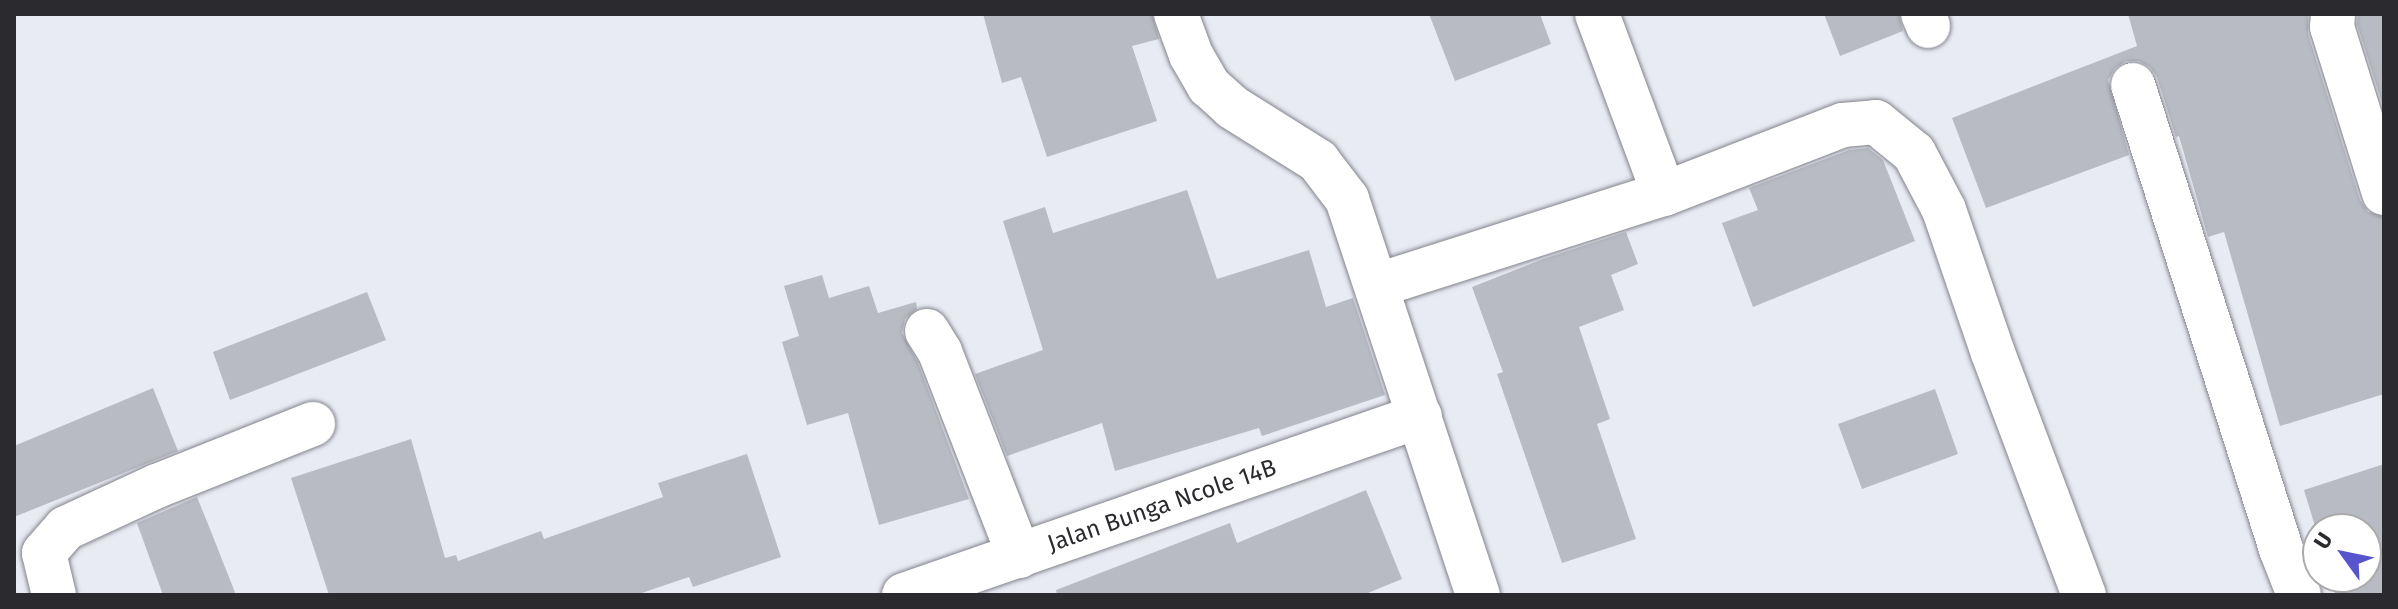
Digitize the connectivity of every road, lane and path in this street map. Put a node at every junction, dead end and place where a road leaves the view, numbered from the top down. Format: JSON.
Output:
{"nodes":[{"id":1,"x":1176,"y":14,"type":"edge"},
{"id":2,"x":1597,"y":14,"type":"edge"},
{"id":3,"x":2333,"y":14,"type":"edge"},
{"id":4,"x":2133,"y":85,"type":"dead end"},
{"id":5,"x":2384,"y":193,"type":"edge"},
{"id":6,"x":1664,"y":194,"type":"junction"},
{"id":7,"x":1378,"y":285,"type":"junction"},
{"id":8,"x":927,"y":331,"type":"dead end"},
{"id":9,"x":1420,"y":416,"type":"junction"},
{"id":10,"x":313,"y":424,"type":"dead end"},
{"id":11,"x":1019,"y":556,"type":"junction"},
{"id":12,"x":54,"y":595,"type":"edge"},
{"id":13,"x":904,"y":595,"type":"edge"},
{"id":14,"x":1478,"y":595,"type":"edge"},
{"id":15,"x":2084,"y":595,"type":"edge"},
{"id":16,"x":2299,"y":595,"type":"edge"}],
"edges":[{"from":1,"to":7,"type":"street"},
{"from":2,"to":6,"type":"street"},
{"from":3,"to":5,"type":"street"},
{"from":4,"to":16,"type":"street"},
{"from":6,"to":7,"type":"street"},
{"from":6,"to":15,"type":"street"},
{"from":7,"to":9,"type":"street"},
{"from":8,"to":11,"type":"street"},
{"from":9,"to":11,"type":"street","name":"Jalan Bunga Ncole 14B"},
{"from":9,"to":14,"type":"street"},
{"from":10,"to":12,"type":"street"},
{"from":11,"to":13,"type":"street","name":"Jalan Bunga Ncole 14B"}]}
